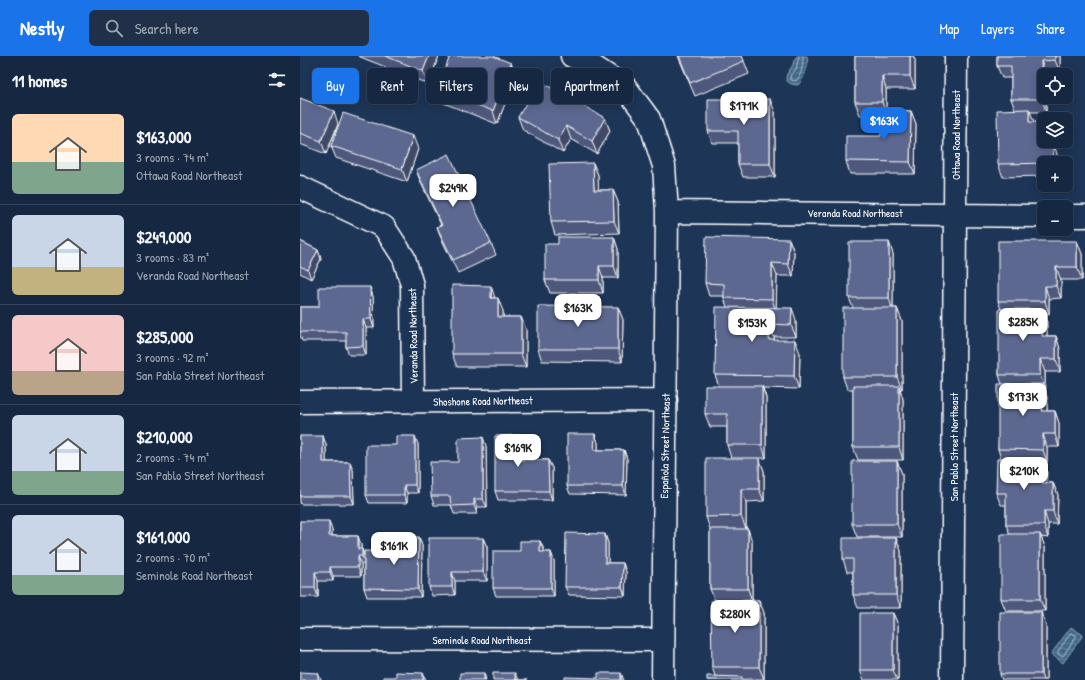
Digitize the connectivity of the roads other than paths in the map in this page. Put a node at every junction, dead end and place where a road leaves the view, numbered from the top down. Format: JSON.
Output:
{"nodes":[{"id":1,"x":572,"y":56,"type":"edge"},
{"id":2,"x":956,"y":56,"type":"edge"},
{"id":3,"x":300,"y":187,"type":"edge"},
{"id":4,"x":667,"y":212,"type":"junction"},
{"id":5,"x":956,"y":214,"type":"junction"},
{"id":6,"x":1037,"y":216,"type":"edge"},
{"id":7,"x":1073,"y":216,"type":"edge"},
{"id":8,"x":1085,"y":216,"type":"edge"},
{"id":9,"x":666,"y":400,"type":"junction"},
{"id":10,"x":300,"y":402,"type":"edge"},
{"id":11,"x":413,"y":402,"type":"junction"},
{"id":12,"x":300,"y":639,"type":"edge"},
{"id":13,"x":663,"y":640,"type":"junction"},
{"id":14,"x":663,"y":680,"type":"edge"},
{"id":15,"x":952,"y":680,"type":"edge"}],
"edges":[{"from":1,"to":4,"type":"street","name":"Española Street Northeast"},
{"from":2,"to":5,"type":"street","name":"Ottawa Road Northeast"},
{"from":3,"to":11,"type":"street","name":"Veranda Road Northeast"},
{"from":4,"to":5,"type":"street","name":"Veranda Road Northeast"},
{"from":4,"to":9,"type":"street","name":"Española Street Northeast"},
{"from":5,"to":6,"type":"street","name":"Veranda Road Northeast"},
{"from":5,"to":15,"type":"street","name":"San Pablo Street Northeast"},
{"from":7,"to":8,"type":"street"},
{"from":9,"to":11,"type":"street","name":"Shoshone Road Northeast"},
{"from":9,"to":13,"type":"street","name":"Española Street Northeast"},
{"from":10,"to":11,"type":"street","name":"Shoshone Road Northeast"},
{"from":12,"to":13,"type":"street","name":"Seminole Road Northeast"},
{"from":13,"to":14,"type":"street","name":"Española Street Northeast"}]}
